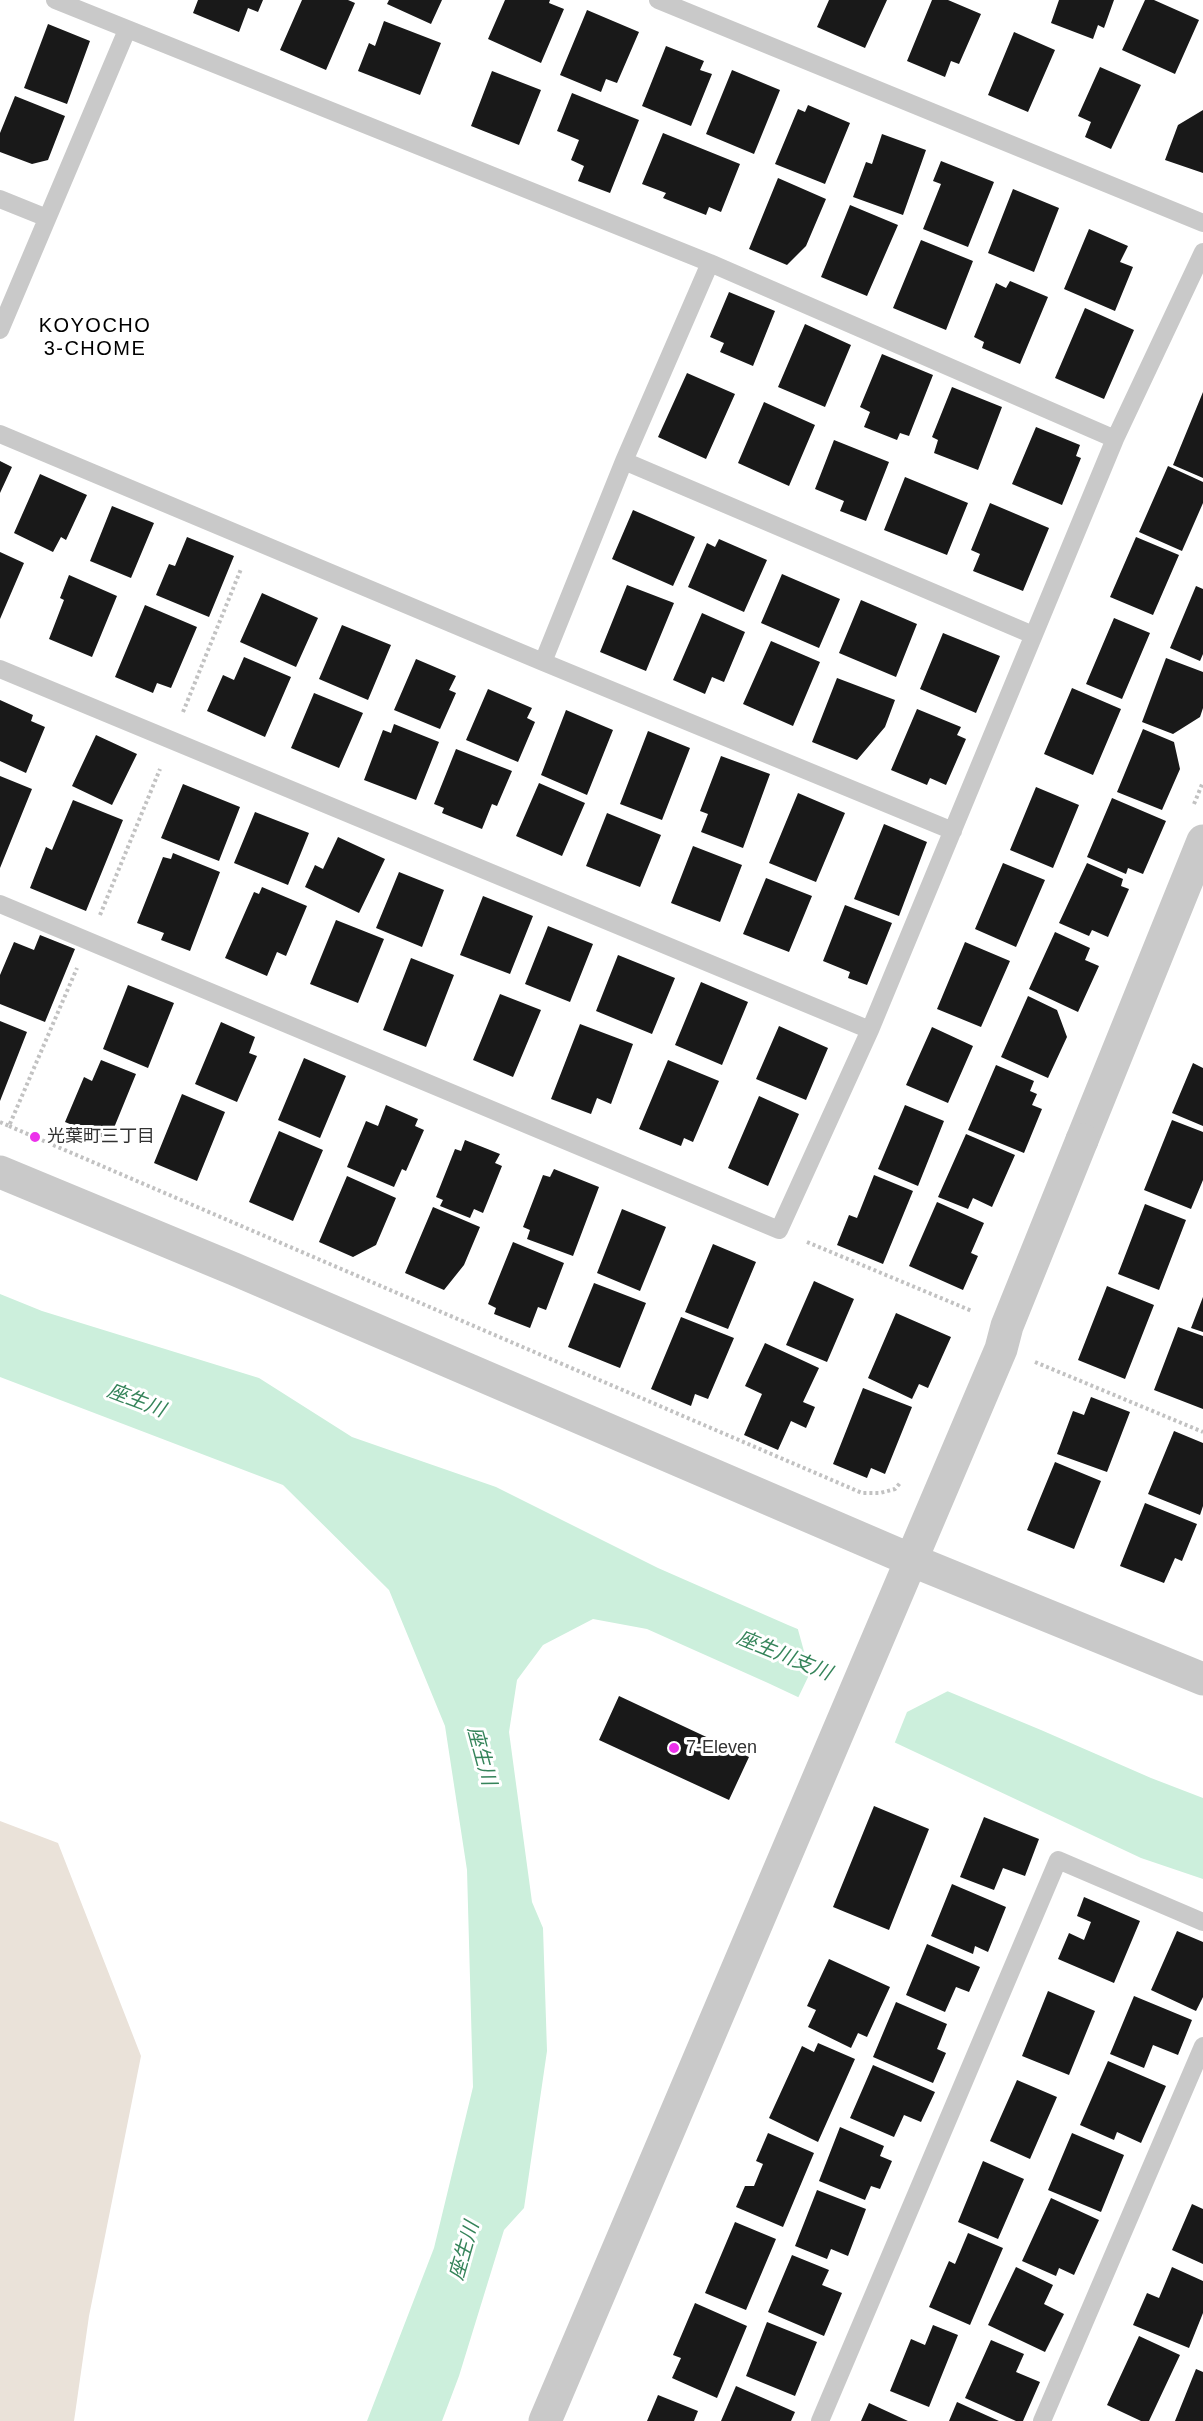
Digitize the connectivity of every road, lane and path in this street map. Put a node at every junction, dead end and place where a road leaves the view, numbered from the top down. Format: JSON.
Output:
{"nodes":[{"id":1,"x":56,"y":0,"type":"edge"},
{"id":2,"x":658,"y":0,"type":"edge"},
{"id":3,"x":127,"y":30,"type":"junction"},
{"id":4,"x":0,"y":199,"type":"edge"},
{"id":5,"x":47,"y":218,"type":"junction"},
{"id":6,"x":1203,"y":223,"type":"edge"},
{"id":7,"x":1203,"y":252,"type":"edge"},
{"id":8,"x":710,"y":263,"type":"junction"},
{"id":9,"x":0,"y":330,"type":"edge"},
{"id":10,"x":0,"y":434,"type":"edge"},
{"id":11,"x":1114,"y":439,"type":"junction"},
{"id":12,"x":624,"y":461,"type":"junction"},
{"id":13,"x":253,"y":541,"type":"junction"},
{"id":14,"x":1033,"y":635,"type":"junction"},
{"id":15,"x":543,"y":662,"type":"junction"},
{"id":16,"x":0,"y":669,"type":"edge"},
{"id":17,"x":171,"y":740,"type":"junction"},
{"id":18,"x":953,"y":831,"type":"junction"},
{"id":19,"x":1203,"y":841,"type":"edge"},
{"id":20,"x":0,"y":904,"type":"edge"},
{"id":21,"x":89,"y":941,"type":"junction"},
{"id":22,"x":870,"y":1030,"type":"junction"},
{"id":23,"x":0,"y":1122,"type":"edge"},
{"id":24,"x":0,"y":1172,"type":"edge"},
{"id":25,"x":779,"y":1230,"type":"junction"},
{"id":26,"x":1004,"y":1337,"type":"junction"},
{"id":27,"x":1203,"y":1432,"type":"edge"},
{"id":28,"x":911,"y":1560,"type":"junction"},
{"id":29,"x":1203,"y":1679,"type":"edge"},
{"id":30,"x":1203,"y":1922,"type":"edge"},
{"id":31,"x":1203,"y":2046,"type":"edge"},
{"id":32,"x":545,"y":2421,"type":"edge"},
{"id":33,"x":820,"y":2421,"type":"edge"},
{"id":34,"x":1042,"y":2421,"type":"edge"}],
"edges":[{"from":1,"to":3,"type":"lane"},
{"from":2,"to":6,"type":"lane"},
{"from":3,"to":5,"type":"lane"},
{"from":3,"to":8,"type":"lane"},
{"from":4,"to":5,"type":"lane"},
{"from":5,"to":9,"type":"lane"},
{"from":7,"to":11,"type":"lane"},
{"from":8,"to":11,"type":"lane"},
{"from":8,"to":12,"type":"lane"},
{"from":10,"to":13,"type":"lane"},
{"from":11,"to":14,"type":"lane"},
{"from":12,"to":14,"type":"lane"},
{"from":12,"to":15,"type":"lane"},
{"from":13,"to":15,"type":"lane"},
{"from":13,"to":17,"type":"path"},
{"from":14,"to":18,"type":"lane"},
{"from":15,"to":18,"type":"lane"},
{"from":16,"to":17,"type":"lane"},
{"from":17,"to":21,"type":"path"},
{"from":17,"to":22,"type":"lane"},
{"from":18,"to":22,"type":"lane"},
{"from":19,"to":26,"type":"street"},
{"from":20,"to":21,"type":"lane"},
{"from":21,"to":23,"type":"path"},
{"from":21,"to":25,"type":"lane"},
{"from":22,"to":25,"type":"lane"},
{"from":24,"to":28,"type":"street"},
{"from":25,"to":26,"type":"path"},
{"from":26,"to":27,"type":"path"},
{"from":26,"to":28,"type":"street"},
{"from":28,"to":29,"type":"street"},
{"from":28,"to":32,"type":"street"},
{"from":30,"to":33,"type":"lane"},
{"from":31,"to":34,"type":"lane"}]}
